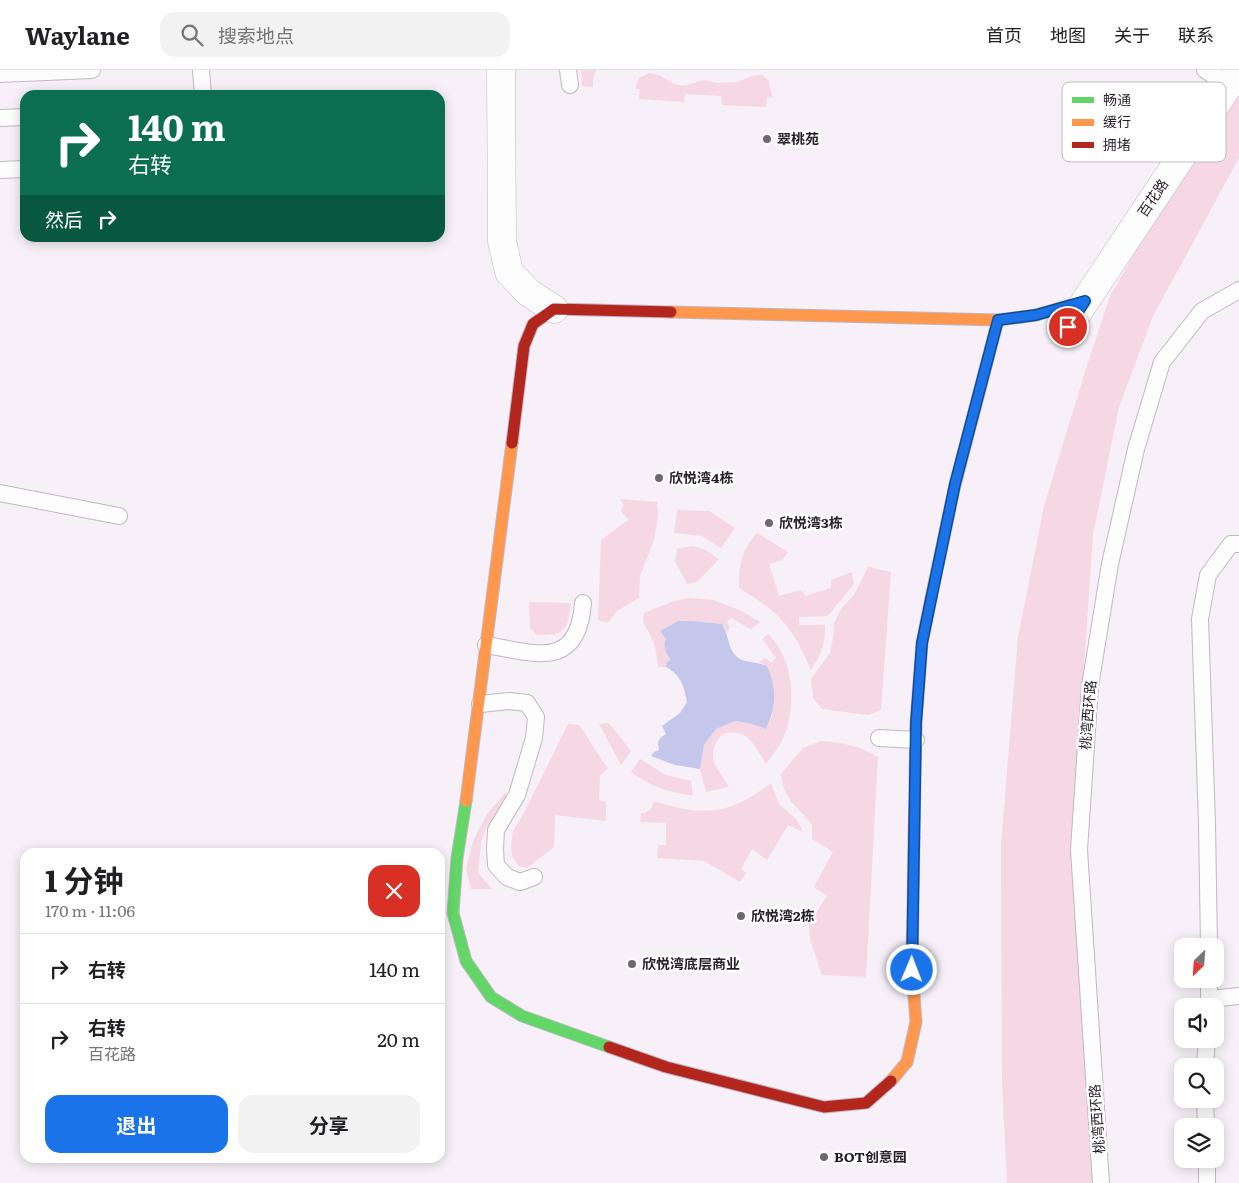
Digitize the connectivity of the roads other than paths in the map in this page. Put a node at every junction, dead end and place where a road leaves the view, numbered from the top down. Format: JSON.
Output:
{"nodes":[{"id":1,"x":92,"y":70,"type":"edge"},
{"id":2,"x":201,"y":70,"type":"edge"},
{"id":3,"x":501,"y":70,"type":"edge"},
{"id":4,"x":1205,"y":70,"type":"edge"},
{"id":5,"x":0,"y":74,"type":"edge"},
{"id":6,"x":1234,"y":77,"type":"edge"},
{"id":7,"x":1226,"y":89,"type":"edge"},
{"id":8,"x":203,"y":90,"type":"edge"},
{"id":9,"x":20,"y":117,"type":"edge"},
{"id":10,"x":0,"y":118,"type":"edge"},
{"id":11,"x":1177,"y":162,"type":"edge"},
{"id":12,"x":20,"y":169,"type":"edge"},
{"id":13,"x":0,"y":170,"type":"edge"},
{"id":14,"x":1239,"y":290,"type":"edge"},
{"id":15,"x":1085,"y":301,"type":"junction"},
{"id":16,"x":554,"y":309,"type":"junction"},
{"id":17,"x":998,"y":320,"type":"junction"},
{"id":18,"x":1068,"y":327,"type":"dead end"},
{"id":19,"x":0,"y":492,"type":"edge"},
{"id":20,"x":119,"y":516,"type":"dead end"},
{"id":21,"x":1239,"y":544,"type":"edge"},
{"id":22,"x":583,"y":603,"type":"dead end"},
{"id":23,"x":486,"y":645,"type":"junction"},
{"id":24,"x":480,"y":704,"type":"junction"},
{"id":25,"x":879,"y":738,"type":"dead end"},
{"id":26,"x":916,"y":740,"type":"junction"},
{"id":27,"x":527,"y":879,"type":"dead end"},
{"id":28,"x":1208,"y":938,"type":"edge"},
{"id":29,"x":1239,"y":996,"type":"edge"},
{"id":30,"x":1224,"y":999,"type":"edge"},
{"id":31,"x":1207,"y":1168,"type":"edge"},
{"id":32,"x":1102,"y":1183,"type":"edge"},
{"id":33,"x":1208,"y":1183,"type":"edge"}],
"edges":[{"from":1,"to":5,"type":"lane"},
{"from":2,"to":8,"type":"lane"},
{"from":3,"to":16,"type":"street"},
{"from":4,"to":6,"type":"lane"},
{"from":6,"to":7,"type":"street","name":"百花路"},
{"from":9,"to":10,"type":"lane"},
{"from":11,"to":15,"type":"street","name":"百花路"},
{"from":12,"to":13,"type":"lane"},
{"from":14,"to":32,"type":"lane","name":"桃湾西环路"},
{"from":15,"to":17,"type":"street"},
{"from":15,"to":18,"type":"street","name":"百花路"},
{"from":16,"to":17,"type":"street"},
{"from":16,"to":23,"type":"street"},
{"from":17,"to":26,"type":"street"},
{"from":19,"to":20,"type":"lane"},
{"from":21,"to":28,"type":"lane"},
{"from":22,"to":23,"type":"lane"},
{"from":23,"to":24,"type":"street"},
{"from":24,"to":26,"type":"street"},
{"from":24,"to":27,"type":"lane"},
{"from":25,"to":26,"type":"lane"},
{"from":29,"to":30,"type":"lane"},
{"from":31,"to":33,"type":"lane"}]}
